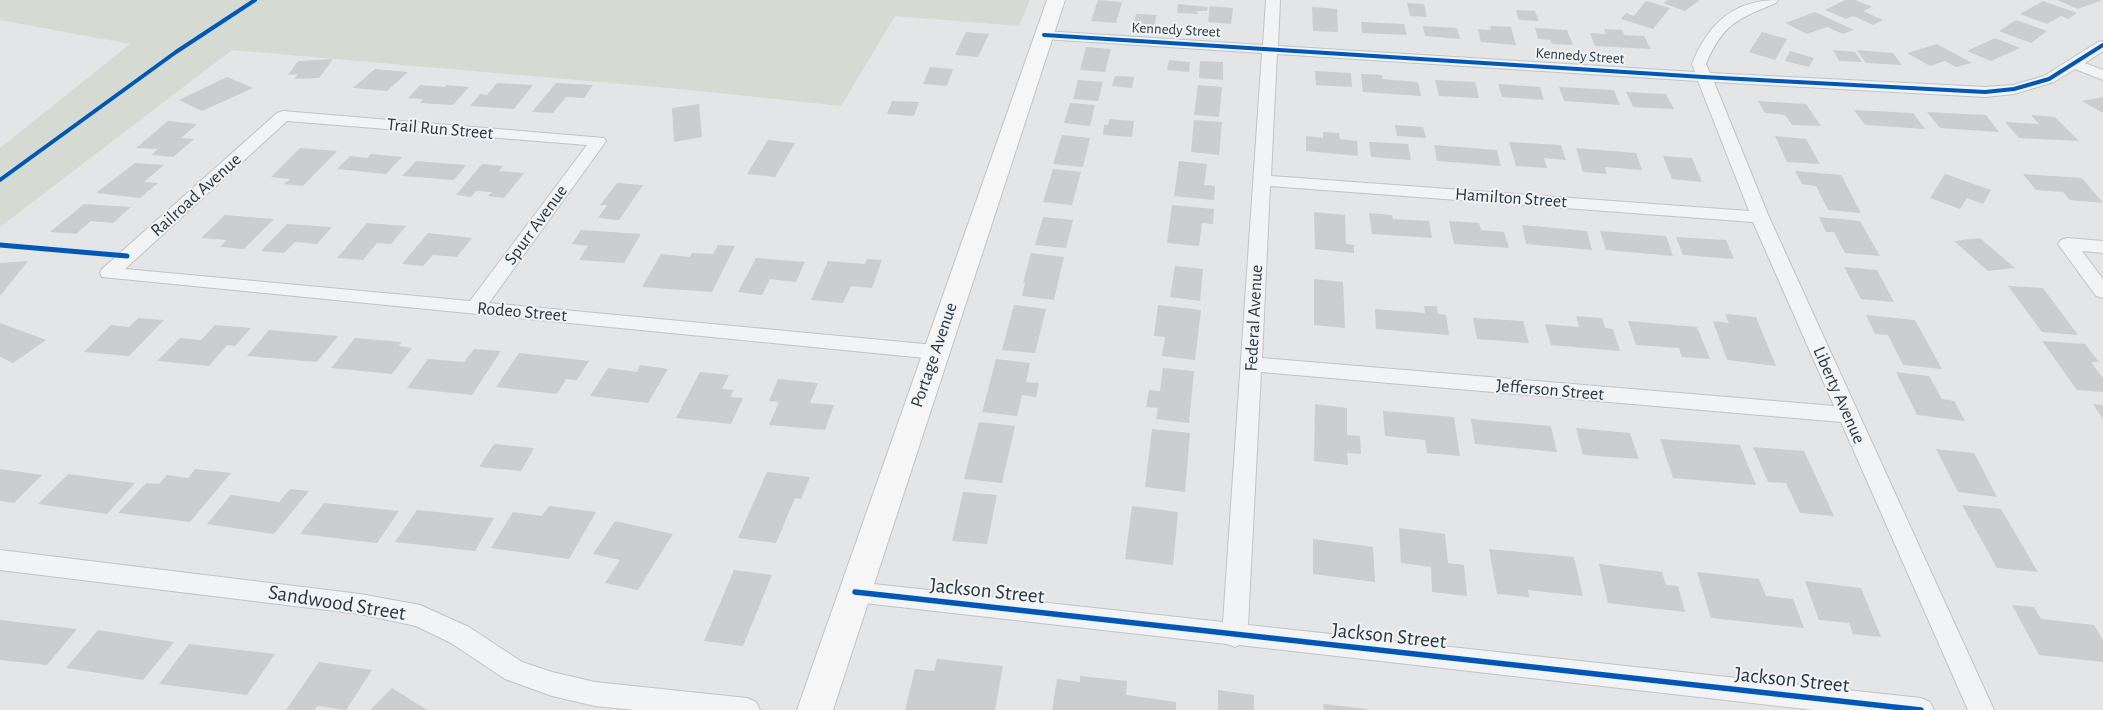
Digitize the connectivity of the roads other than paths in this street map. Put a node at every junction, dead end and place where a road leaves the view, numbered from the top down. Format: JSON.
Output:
{"nodes":[{"id":1,"x":1056,"y":0,"type":"edge"},
{"id":2,"x":1273,"y":0,"type":"edge"},
{"id":3,"x":1771,"y":0,"type":"edge"},
{"id":4,"x":1044,"y":35,"type":"junction"},
{"id":5,"x":2103,"y":45,"type":"edge"},
{"id":6,"x":1270,"y":48,"type":"junction"},
{"id":7,"x":2075,"y":64,"type":"junction"},
{"id":8,"x":2103,"y":74,"type":"edge"},
{"id":9,"x":1703,"y":77,"type":"junction"},
{"id":10,"x":283,"y":116,"type":"joint"},
{"id":11,"x":598,"y":142,"type":"joint"},
{"id":12,"x":1262,"y":180,"type":"junction"},
{"id":13,"x":1760,"y":217,"type":"junction"},
{"id":14,"x":2103,"y":247,"type":"edge"},
{"id":15,"x":109,"y":273,"type":"joint"},
{"id":16,"x":2103,"y":292,"type":"edge"},
{"id":17,"x":475,"y":308,"type":"junction"},
{"id":18,"x":935,"y":352,"type":"junction"},
{"id":19,"x":1252,"y":364,"type":"junction"},
{"id":20,"x":1848,"y":415,"type":"junction"},
{"id":21,"x":0,"y":560,"type":"edge"},
{"id":22,"x":855,"y":592,"type":"junction"},
{"id":23,"x":1235,"y":636,"type":"junction"},
{"id":24,"x":747,"y":710,"type":"edge"},
{"id":25,"x":815,"y":710,"type":"edge"},
{"id":26,"x":1920,"y":710,"type":"edge"},
{"id":27,"x":1981,"y":710,"type":"edge"}],
"edges":[{"from":1,"to":4,"type":"street","name":"Portage Avenue"},
{"from":2,"to":6,"type":"street","name":"Federal Avenue"},
{"from":3,"to":9,"type":"street"},
{"from":4,"to":6,"type":"street","name":"Kennedy Street"},
{"from":4,"to":18,"type":"street","name":"Portage Avenue"},
{"from":5,"to":7,"type":"street","name":"Kennedy Street"},
{"from":6,"to":9,"type":"street","name":"Kennedy Street"},
{"from":6,"to":12,"type":"street","name":"Federal Avenue"},
{"from":7,"to":8,"type":"street"},
{"from":7,"to":9,"type":"street","name":"Kennedy Street"},
{"from":9,"to":13,"type":"street","name":"Liberty Avenue"},
{"from":10,"to":11,"type":"street","name":"Trail Run Street"},
{"from":10,"to":15,"type":"street","name":"Railroad Avenue"},
{"from":11,"to":17,"type":"street","name":"Spurr Avenue"},
{"from":12,"to":13,"type":"street","name":"Hamilton Street"},
{"from":12,"to":19,"type":"street","name":"Federal Avenue"},
{"from":13,"to":20,"type":"street","name":"Liberty Avenue"},
{"from":14,"to":16,"type":"street"},
{"from":15,"to":17,"type":"street","name":"Rodeo Street"},
{"from":17,"to":18,"type":"street","name":"Rodeo Street"},
{"from":18,"to":22,"type":"street","name":"Portage Avenue"},
{"from":19,"to":20,"type":"street","name":"Jefferson Street"},
{"from":19,"to":23,"type":"street","name":"Federal Avenue"},
{"from":20,"to":27,"type":"street","name":"Liberty Avenue"},
{"from":21,"to":24,"type":"street","name":"Sandwood Street"},
{"from":22,"to":23,"type":"street","name":"Jackson Street"},
{"from":22,"to":25,"type":"street","name":"Portage Avenue"},
{"from":23,"to":26,"type":"street","name":"Jackson Street"}]}
